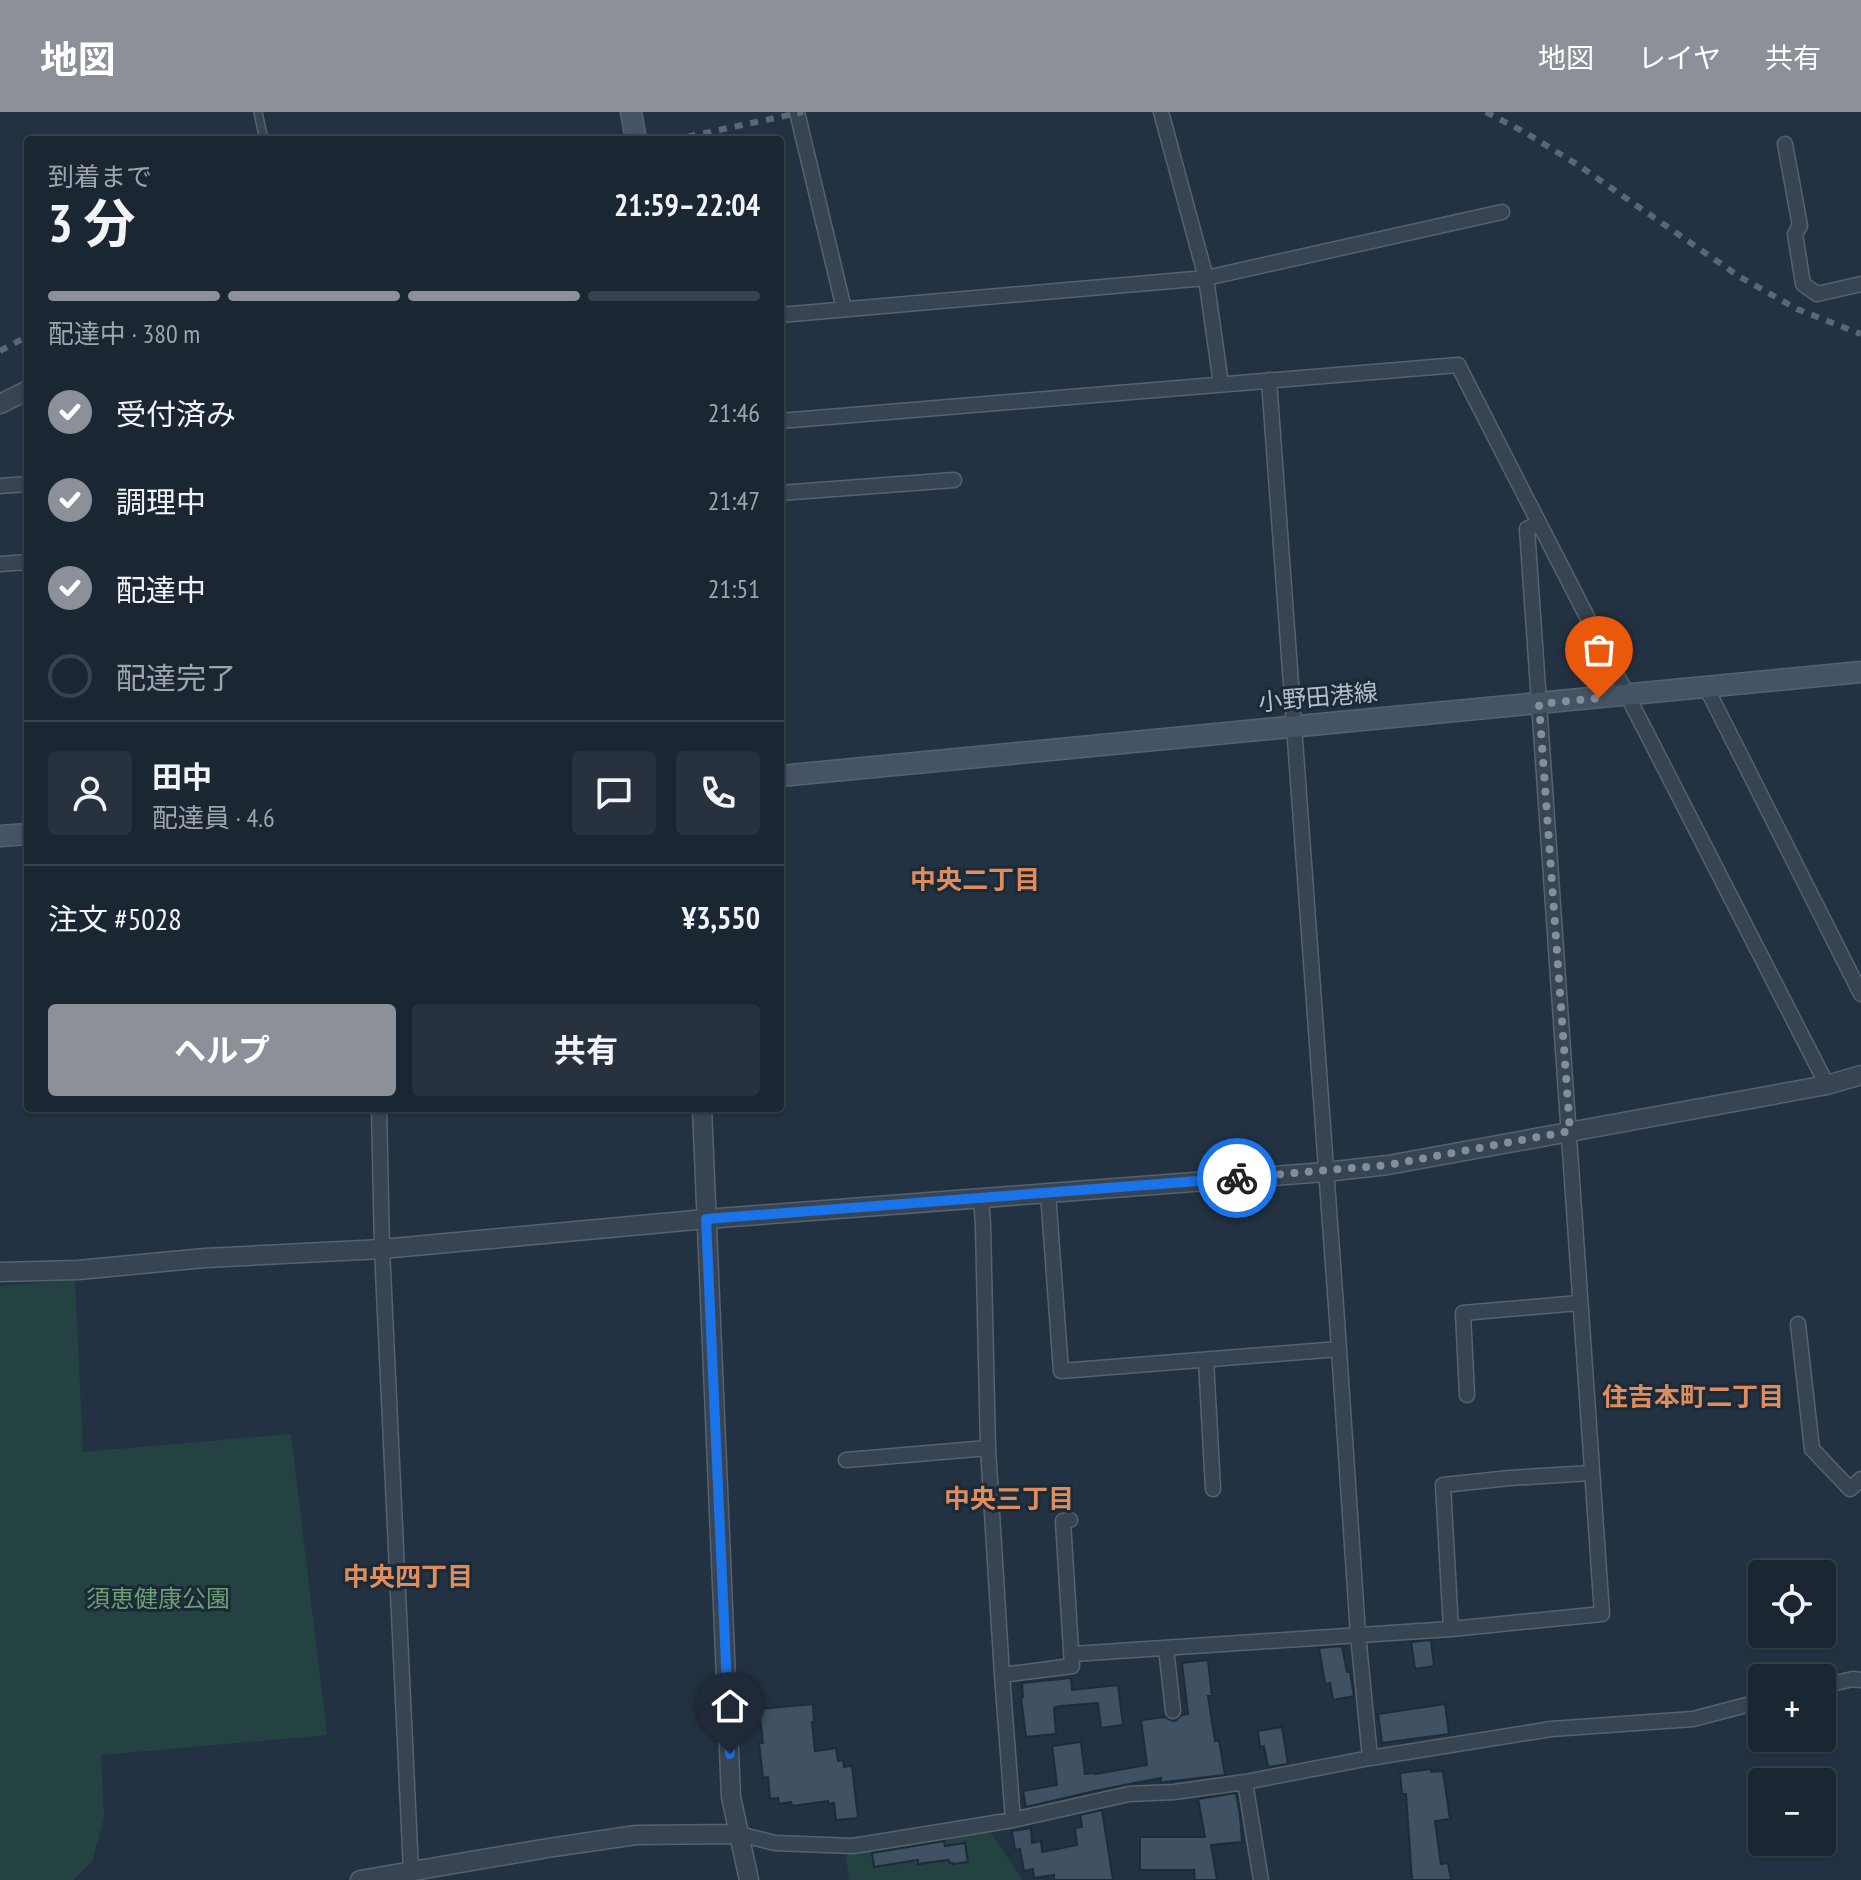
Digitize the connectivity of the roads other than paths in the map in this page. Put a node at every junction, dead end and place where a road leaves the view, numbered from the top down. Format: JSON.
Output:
{"nodes":[{"id":1,"x":258,"y":112,"type":"edge"},
{"id":2,"x":631,"y":112,"type":"edge"},
{"id":3,"x":797,"y":112,"type":"edge"},
{"id":4,"x":1161,"y":112,"type":"edge"},
{"id":5,"x":263,"y":136,"type":"edge"},
{"id":6,"x":635,"y":136,"type":"edge"},
{"id":7,"x":1785,"y":144,"type":"dead end"},
{"id":8,"x":1502,"y":212,"type":"dead end"},
{"id":9,"x":1206,"y":278,"type":"junction"},
{"id":10,"x":1861,"y":284,"type":"edge"},
{"id":11,"x":844,"y":309,"type":"junction"},
{"id":12,"x":784,"y":315,"type":"edge"},
{"id":13,"x":1269,"y":380,"type":"junction"},
{"id":14,"x":1221,"y":384,"type":"junction"},
{"id":15,"x":24,"y":392,"type":"edge"},
{"id":16,"x":0,"y":404,"type":"edge"},
{"id":17,"x":784,"y":421,"type":"edge"},
{"id":18,"x":954,"y":480,"type":"dead end"},
{"id":19,"x":24,"y":484,"type":"edge"},
{"id":20,"x":0,"y":486,"type":"edge"},
{"id":21,"x":784,"y":493,"type":"edge"},
{"id":22,"x":1538,"y":523,"type":"junction"},
{"id":23,"x":24,"y":562,"type":"edge"},
{"id":24,"x":0,"y":564,"type":"edge"},
{"id":25,"x":1861,"y":672,"type":"edge"},
{"id":26,"x":1706,"y":687,"type":"junction"},
{"id":27,"x":1628,"y":696,"type":"junction"},
{"id":28,"x":1539,"y":704,"type":"junction"},
{"id":29,"x":1295,"y":725,"type":"junction"},
{"id":30,"x":784,"y":776,"type":"edge"},
{"id":31,"x":24,"y":834,"type":"edge"},
{"id":32,"x":0,"y":836,"type":"edge"},
{"id":33,"x":1861,"y":994,"type":"edge"},
{"id":34,"x":1861,"y":1075,"type":"edge"},
{"id":35,"x":1827,"y":1085,"type":"junction"},
{"id":36,"x":379,"y":1112,"type":"edge"},
{"id":37,"x":702,"y":1112,"type":"edge"},
{"id":38,"x":1570,"y":1131,"type":"junction"},
{"id":39,"x":1326,"y":1172,"type":"junction"},
{"id":40,"x":1048,"y":1193,"type":"junction"},
{"id":41,"x":981,"y":1198,"type":"junction"},
{"id":42,"x":706,"y":1219,"type":"junction"},
{"id":43,"x":382,"y":1249,"type":"junction"},
{"id":44,"x":0,"y":1272,"type":"edge"},
{"id":45,"x":1579,"y":1303,"type":"junction"},
{"id":46,"x":1798,"y":1324,"type":"dead end"},
{"id":47,"x":1339,"y":1349,"type":"junction"},
{"id":48,"x":1206,"y":1360,"type":"junction"},
{"id":49,"x":1467,"y":1395,"type":"dead end"},
{"id":50,"x":988,"y":1448,"type":"junction"},
{"id":51,"x":846,"y":1460,"type":"dead end"},
{"id":52,"x":1591,"y":1473,"type":"junction"},
{"id":53,"x":1861,"y":1479,"type":"edge"},
{"id":54,"x":1213,"y":1489,"type":"dead end"},
{"id":55,"x":1070,"y":1520,"type":"dead end"},
{"id":56,"x":1451,"y":1629,"type":"junction"},
{"id":57,"x":1358,"y":1634,"type":"junction"},
{"id":58,"x":1166,"y":1648,"type":"junction"},
{"id":59,"x":1073,"y":1654,"type":"junction"},
{"id":60,"x":1002,"y":1675,"type":"junction"},
{"id":61,"x":1861,"y":1680,"type":"edge"},
{"id":62,"x":1836,"y":1683,"type":"edge"},
{"id":63,"x":1748,"y":1705,"type":"edge"},
{"id":64,"x":1173,"y":1711,"type":"dead end"},
{"id":65,"x":1370,"y":1758,"type":"junction"},
{"id":66,"x":1245,"y":1782,"type":"junction"},
{"id":67,"x":1013,"y":1820,"type":"junction"},
{"id":68,"x":739,"y":1834,"type":"junction"},
{"id":69,"x":411,"y":1871,"type":"junction"},
{"id":70,"x":360,"y":1880,"type":"edge"},
{"id":71,"x":749,"y":1880,"type":"edge"},
{"id":72,"x":1261,"y":1880,"type":"edge"}],
"edges":[{"from":1,"to":5,"type":"lane"},
{"from":2,"to":6,"type":"main road"},
{"from":3,"to":11,"type":"street"},
{"from":4,"to":9,"type":"street"},
{"from":7,"to":10,"type":"street"},
{"from":8,"to":9,"type":"street"},
{"from":9,"to":11,"type":"street"},
{"from":9,"to":14,"type":"street"},
{"from":11,"to":12,"type":"street"},
{"from":13,"to":14,"type":"street"},
{"from":13,"to":22,"type":"street"},
{"from":13,"to":29,"type":"street"},
{"from":14,"to":17,"type":"street"},
{"from":15,"to":16,"type":"street"},
{"from":18,"to":21,"type":"street"},
{"from":19,"to":20,"type":"street"},
{"from":22,"to":27,"type":"street"},
{"from":22,"to":28,"type":"street"},
{"from":23,"to":24,"type":"street"},
{"from":25,"to":26,"type":"main road","name":"小野田港線"},
{"from":26,"to":27,"type":"main road","name":"小野田港線"},
{"from":26,"to":33,"type":"street"},
{"from":27,"to":28,"type":"main road","name":"小野田港線"},
{"from":27,"to":35,"type":"street"},
{"from":28,"to":29,"type":"main road","name":"小野田港線"},
{"from":28,"to":38,"type":"street"},
{"from":29,"to":30,"type":"main road","name":"小野田港線"},
{"from":29,"to":39,"type":"street"},
{"from":31,"to":32,"type":"main road"},
{"from":34,"to":35,"type":"street"},
{"from":35,"to":38,"type":"street"},
{"from":36,"to":43,"type":"street"},
{"from":37,"to":42,"type":"street"},
{"from":38,"to":39,"type":"street"},
{"from":38,"to":45,"type":"street"},
{"from":39,"to":40,"type":"street"},
{"from":39,"to":47,"type":"street"},
{"from":40,"to":41,"type":"street"},
{"from":40,"to":48,"type":"street"},
{"from":41,"to":42,"type":"street"},
{"from":41,"to":50,"type":"street"},
{"from":42,"to":43,"type":"street"},
{"from":42,"to":68,"type":"street"},
{"from":43,"to":44,"type":"street"},
{"from":43,"to":69,"type":"street"},
{"from":45,"to":49,"type":"street"},
{"from":45,"to":52,"type":"street"},
{"from":46,"to":53,"type":"street"},
{"from":47,"to":48,"type":"street"},
{"from":47,"to":57,"type":"street"},
{"from":48,"to":54,"type":"street"},
{"from":50,"to":51,"type":"street"},
{"from":50,"to":60,"type":"street"},
{"from":52,"to":56,"type":"street"},
{"from":52,"to":56,"type":"street"},
{"from":55,"to":59,"type":"street"},
{"from":56,"to":57,"type":"street"},
{"from":57,"to":58,"type":"street"},
{"from":57,"to":65,"type":"street"},
{"from":58,"to":59,"type":"street"},
{"from":58,"to":64,"type":"street"},
{"from":59,"to":60,"type":"street"},
{"from":60,"to":67,"type":"street"},
{"from":61,"to":62,"type":"street"},
{"from":63,"to":65,"type":"street"},
{"from":65,"to":66,"type":"street"},
{"from":66,"to":67,"type":"street"},
{"from":66,"to":72,"type":"street"},
{"from":67,"to":68,"type":"street"},
{"from":68,"to":69,"type":"street"},
{"from":68,"to":71,"type":"street"},
{"from":69,"to":70,"type":"street"}]}
